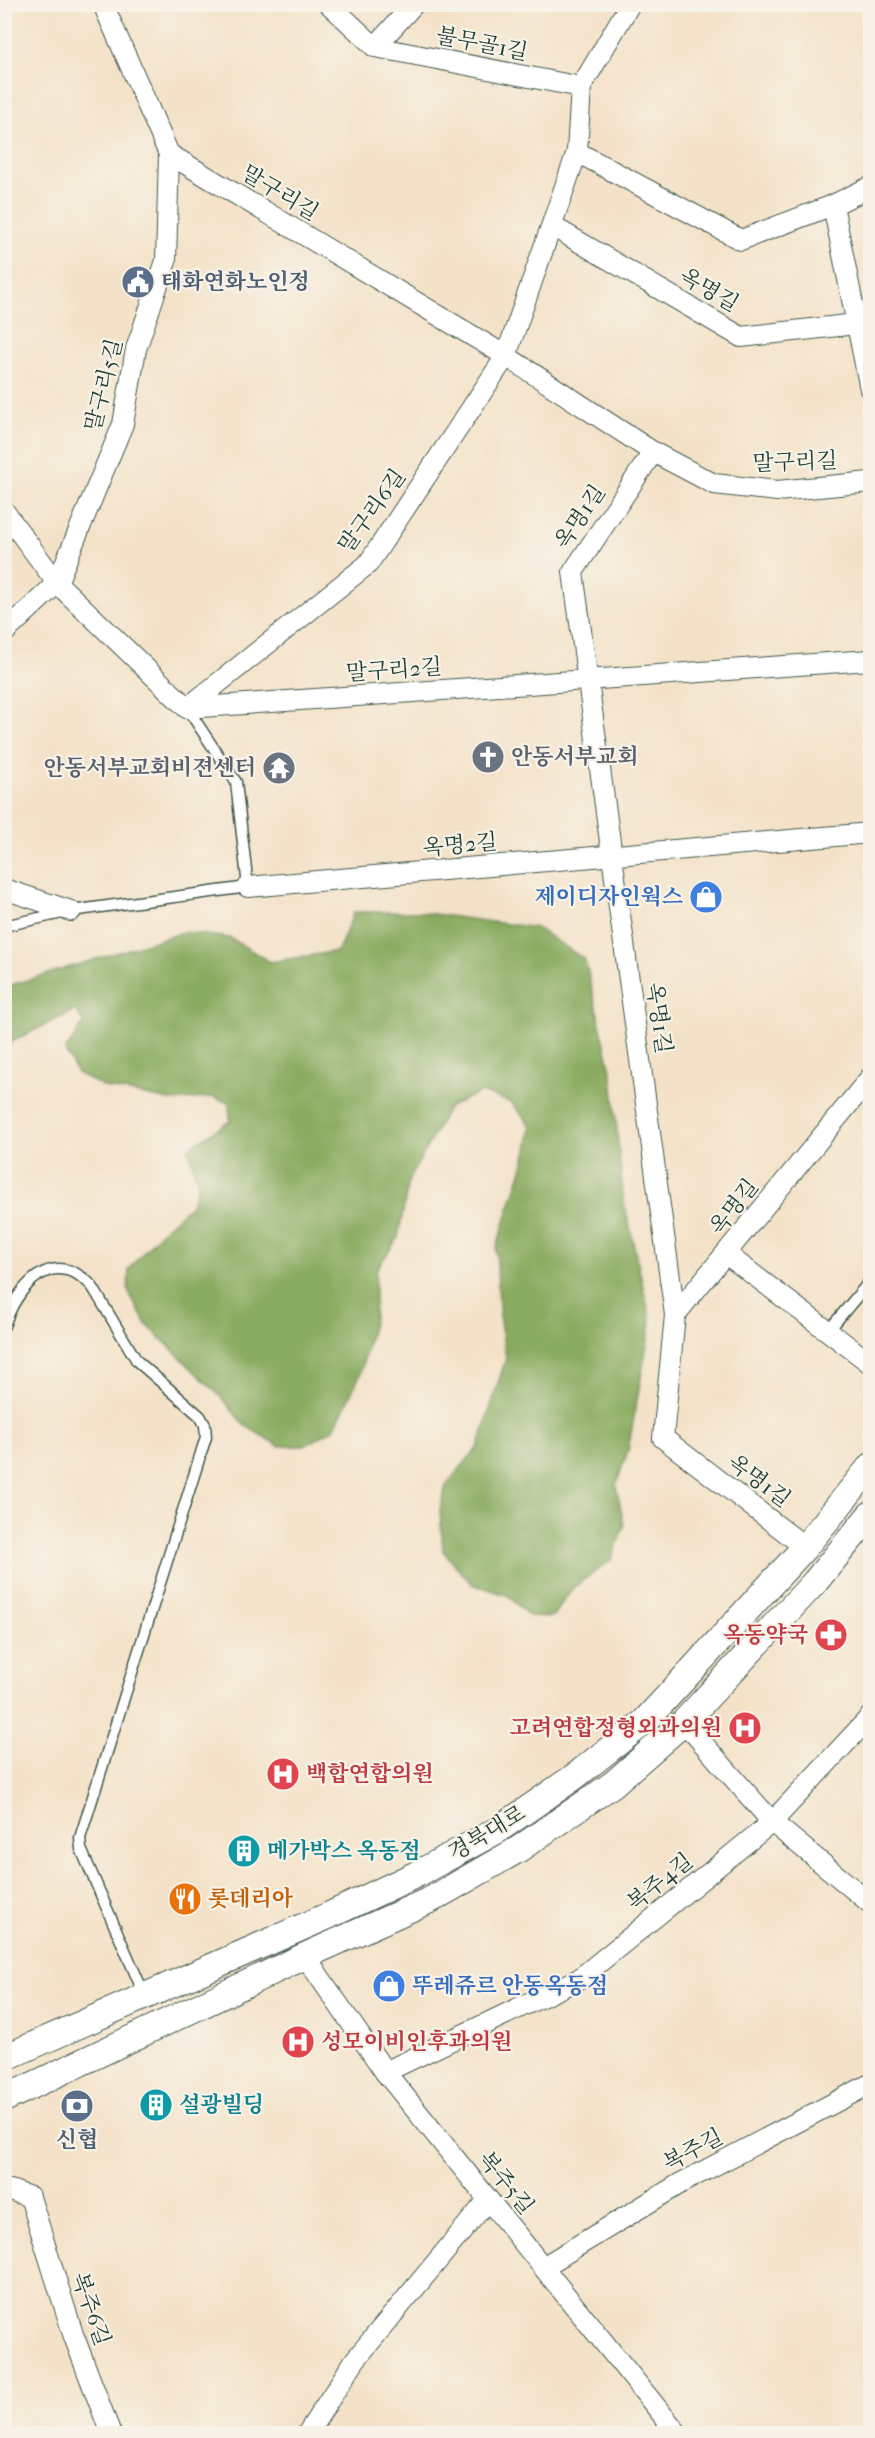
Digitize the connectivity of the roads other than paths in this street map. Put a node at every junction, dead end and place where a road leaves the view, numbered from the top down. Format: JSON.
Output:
{"nodes":[{"id":1,"x":103,"y":4,"type":"edge"},
{"id":2,"x":329,"y":4,"type":"edge"},
{"id":3,"x":414,"y":4,"type":"edge"},
{"id":4,"x":630,"y":4,"type":"edge"},
{"id":5,"x":375,"y":47,"type":"junction"},
{"id":6,"x":581,"y":87,"type":"junction"},
{"id":7,"x":577,"y":152,"type":"junction"},
{"id":8,"x":169,"y":154,"type":"junction"},
{"id":9,"x":870,"y":187,"type":"edge"},
{"id":10,"x":833,"y":205,"type":"junction"},
{"id":11,"x":552,"y":226,"type":"junction"},
{"id":12,"x":856,"y":324,"type":"junction"},
{"id":13,"x":506,"y":356,"type":"junction"},
{"id":14,"x":870,"y":389,"type":"edge"},
{"id":15,"x":653,"y":452,"type":"junction"},
{"id":16,"x":870,"y":482,"type":"edge"},
{"id":17,"x":5,"y":513,"type":"edge"},
{"id":18,"x":57,"y":583,"type":"junction"},
{"id":19,"x":4,"y":633,"type":"edge"},
{"id":20,"x":870,"y":660,"type":"edge"},
{"id":21,"x":587,"y":680,"type":"junction"},
{"id":22,"x":187,"y":708,"type":"junction"},
{"id":23,"x":870,"y":833,"type":"edge"},
{"id":24,"x":612,"y":856,"type":"junction"},
{"id":25,"x":248,"y":887,"type":"junction"},
{"id":26,"x":4,"y":889,"type":"edge"},
{"id":27,"x":71,"y":911,"type":"junction"},
{"id":28,"x":4,"y":926,"type":"edge"},
{"id":29,"x":870,"y":1078,"type":"edge"},
{"id":30,"x":726,"y":1254,"type":"junction"},
{"id":31,"x":870,"y":1281,"type":"edge"},
{"id":32,"x":675,"y":1315,"type":"junction"},
{"id":33,"x":4,"y":1326,"type":"edge"},
{"id":34,"x":828,"y":1331,"type":"junction"},
{"id":35,"x":870,"y":1363,"type":"edge"},
{"id":36,"x":870,"y":1467,"type":"edge"},
{"id":37,"x":870,"y":1515,"type":"edge"},
{"id":38,"x":804,"y":1547,"type":"junction"},
{"id":39,"x":870,"y":1717,"type":"edge"},
{"id":40,"x":684,"y":1722,"type":"junction"},
{"id":41,"x":772,"y":1822,"type":"junction"},
{"id":42,"x":870,"y":1903,"type":"edge"},
{"id":43,"x":305,"y":1956,"type":"junction"},
{"id":44,"x":145,"y":1996,"type":"junction"},
{"id":45,"x":4,"y":2058,"type":"edge"},
{"id":46,"x":385,"y":2072,"type":"junction"},
{"id":47,"x":870,"y":2084,"type":"edge"},
{"id":48,"x":4,"y":2099,"type":"edge"},
{"id":49,"x":4,"y":2192,"type":"edge"},
{"id":50,"x":488,"y":2200,"type":"junction"},
{"id":51,"x":543,"y":2267,"type":"junction"},
{"id":52,"x":111,"y":2433,"type":"edge"},
{"id":53,"x":307,"y":2433,"type":"edge"},
{"id":54,"x":678,"y":2433,"type":"edge"}],
"edges":[{"from":1,"to":8,"type":"street"},
{"from":2,"to":5,"type":"street"},
{"from":3,"to":5,"type":"street","name":"불무골1길"},
{"from":4,"to":6,"type":"street"},
{"from":5,"to":6,"type":"street","name":"불무골1길"},
{"from":6,"to":7,"type":"street"},
{"from":7,"to":10,"type":"street"},
{"from":7,"to":11,"type":"street"},
{"from":8,"to":13,"type":"street","name":"말구리길"},
{"from":8,"to":18,"type":"street","name":"말구리5길"},
{"from":9,"to":10,"type":"street"},
{"from":10,"to":12,"type":"street"},
{"from":11,"to":12,"type":"street","name":"옥명길"},
{"from":11,"to":13,"type":"street"},
{"from":12,"to":14,"type":"street"},
{"from":13,"to":15,"type":"street","name":"말구리길"},
{"from":13,"to":22,"type":"street","name":"말구리6길"},
{"from":15,"to":16,"type":"street","name":"말구리길"},
{"from":15,"to":21,"type":"street","name":"옥명1길"},
{"from":17,"to":18,"type":"street"},
{"from":18,"to":19,"type":"street","name":"말구리5길"},
{"from":18,"to":22,"type":"street"},
{"from":20,"to":21,"type":"street","name":"말구리2길"},
{"from":21,"to":22,"type":"street","name":"말구리2길"},
{"from":21,"to":24,"type":"street","name":"옥명1길"},
{"from":22,"to":25,"type":"lane"},
{"from":23,"to":24,"type":"street","name":"옥명2길"},
{"from":24,"to":25,"type":"street","name":"옥명2길"},
{"from":24,"to":32,"type":"street","name":"옥명1길"},
{"from":25,"to":27,"type":"lane"},
{"from":26,"to":27,"type":"street"},
{"from":27,"to":28,"type":"lane"},
{"from":29,"to":30,"type":"street","name":"옥명길"},
{"from":30,"to":32,"type":"street"},
{"from":30,"to":34,"type":"street","name":"옥명길"},
{"from":31,"to":34,"type":"lane"},
{"from":32,"to":38,"type":"street","name":"옥명1길"},
{"from":33,"to":44,"type":"lane"},
{"from":34,"to":35,"type":"street","name":"옥명길"},
{"from":36,"to":38,"type":"street","name":"경북대로"},
{"from":37,"to":40,"type":"street","name":"경북대로"},
{"from":38,"to":44,"type":"street","name":"경북대로"},
{"from":39,"to":41,"type":"street","name":"복주4길"},
{"from":40,"to":41,"type":"street"},
{"from":40,"to":43,"type":"street","name":"경북대로"},
{"from":41,"to":42,"type":"street"},
{"from":41,"to":46,"type":"street","name":"복주4길"},
{"from":43,"to":46,"type":"street","name":"복주5길"},
{"from":43,"to":48,"type":"street","name":"경북대로"},
{"from":44,"to":45,"type":"street","name":"경북대로"},
{"from":46,"to":50,"type":"street","name":"복주5길"},
{"from":47,"to":51,"type":"street","name":"복주길"},
{"from":49,"to":52,"type":"street","name":"복주6길"},
{"from":50,"to":51,"type":"street","name":"복주5길"},
{"from":50,"to":53,"type":"street"},
{"from":51,"to":54,"type":"street","name":"복주5길"}]}
